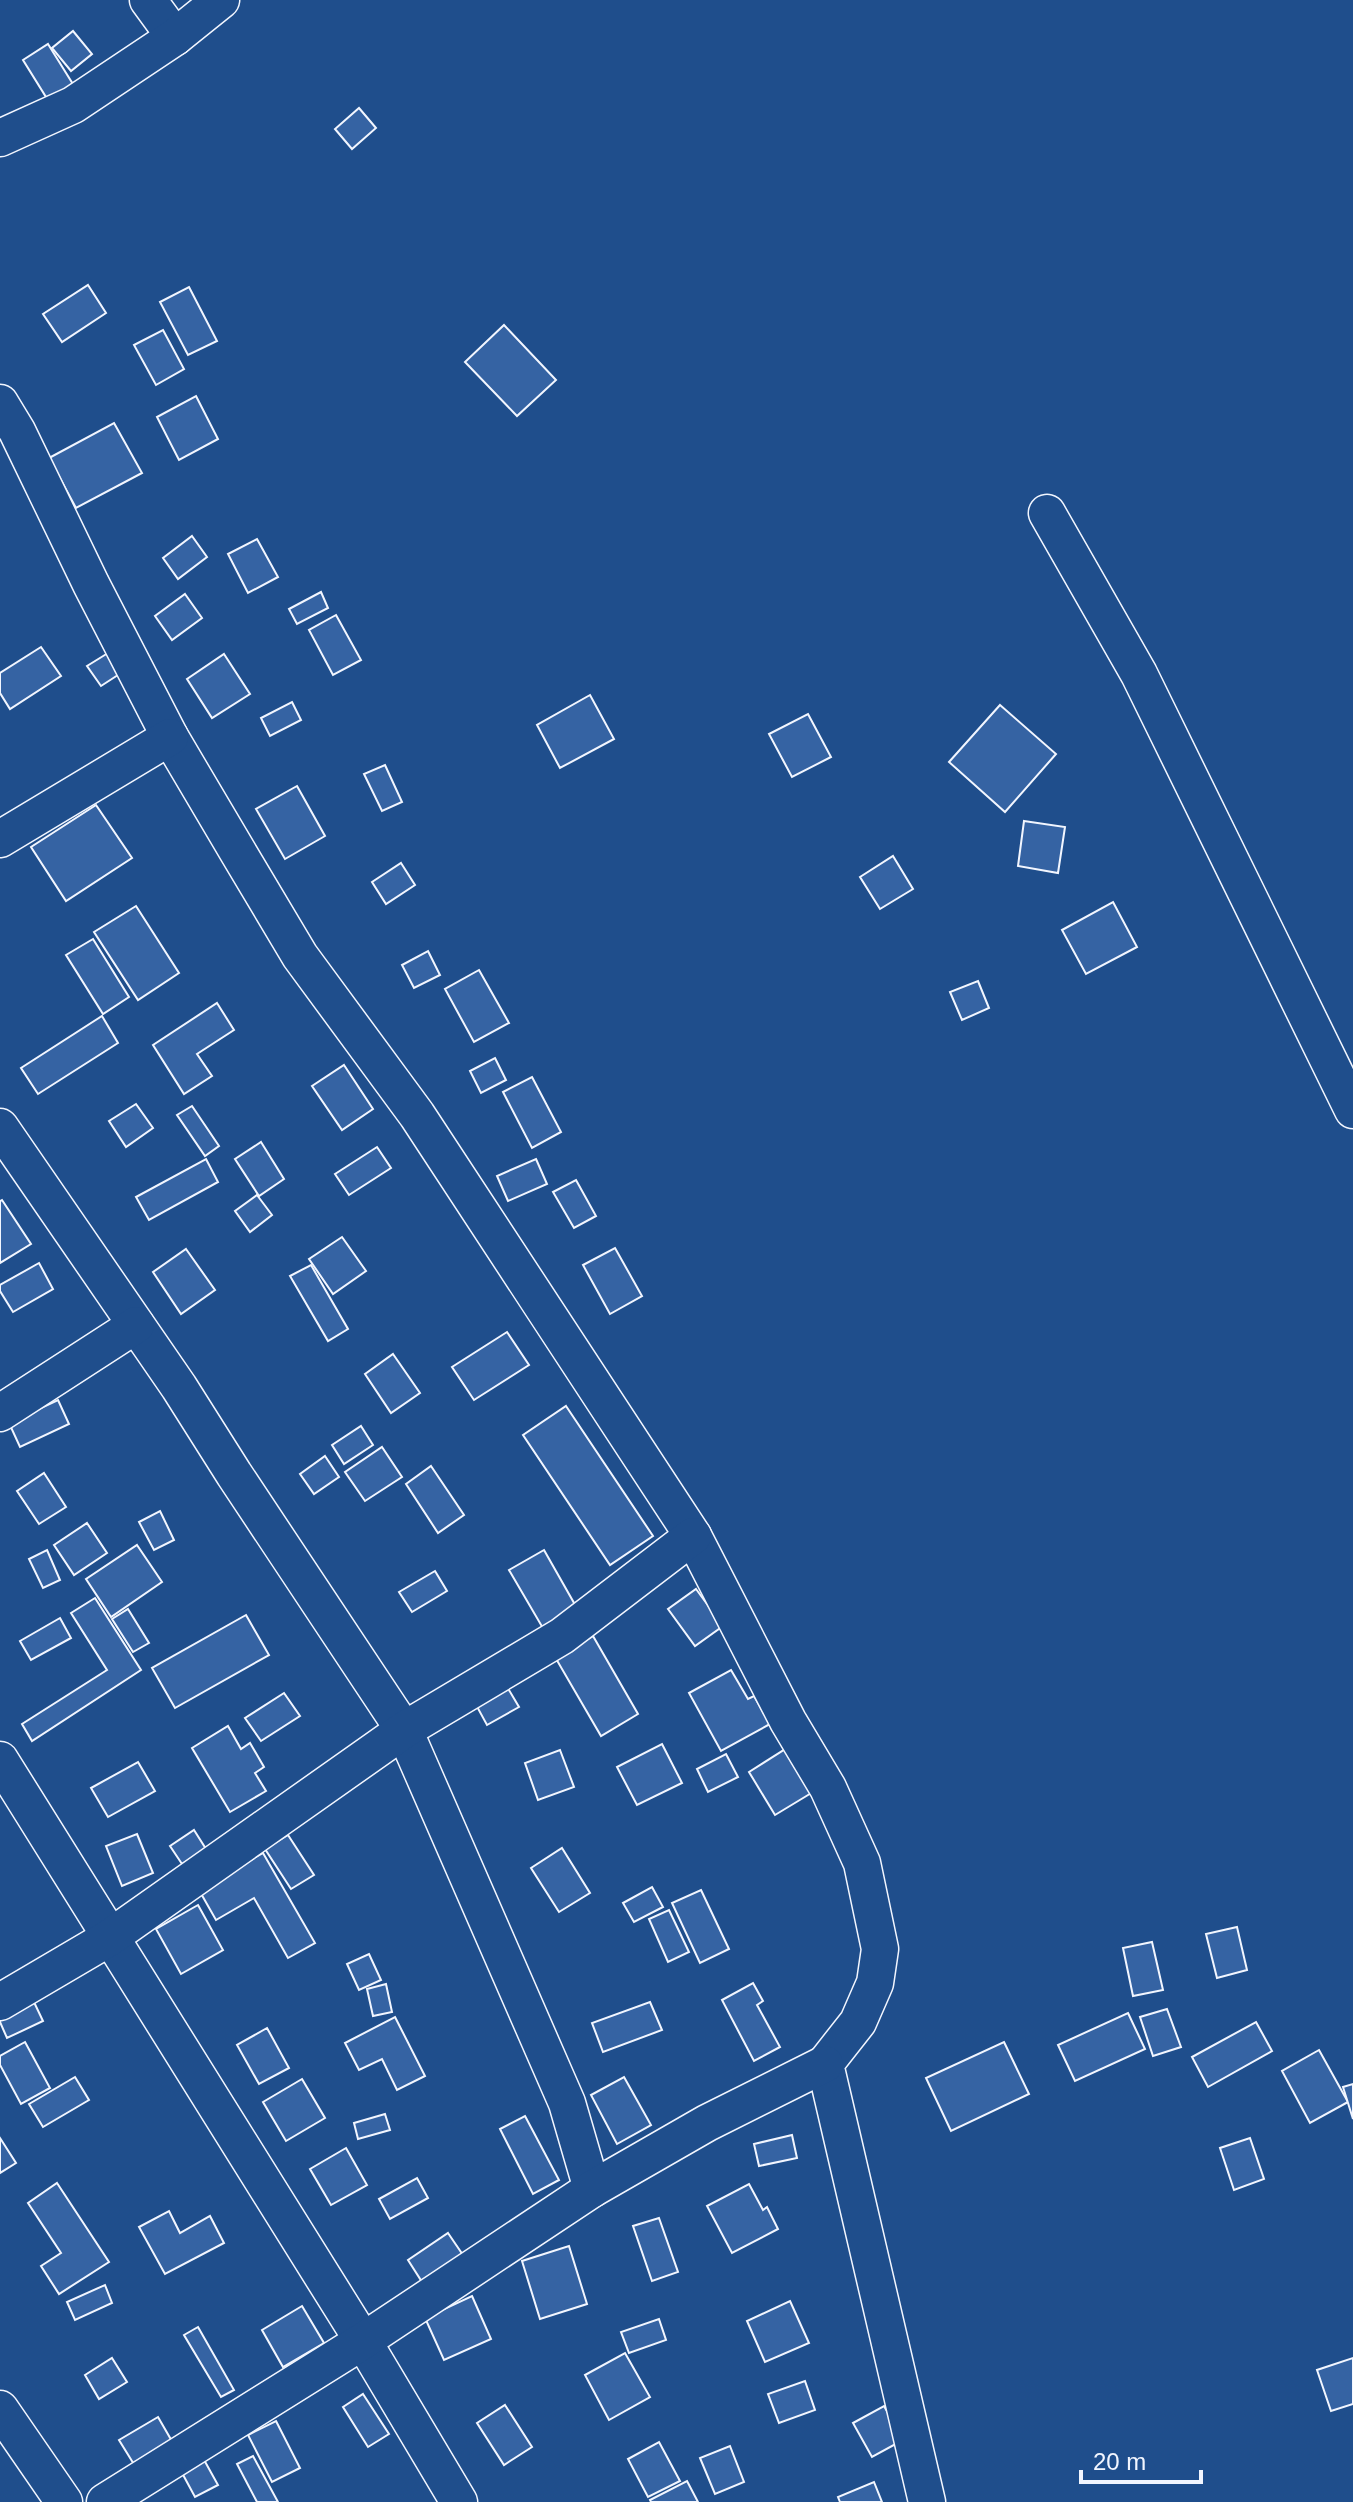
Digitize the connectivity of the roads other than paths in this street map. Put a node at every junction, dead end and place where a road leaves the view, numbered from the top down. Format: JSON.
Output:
{"nodes":[{"id":1,"x":148,"y":0,"type":"edge"},
{"id":2,"x":221,"y":0,"type":"edge"},
{"id":3,"x":175,"y":37,"type":"junction"},
{"id":4,"x":0,"y":138,"type":"edge"},
{"id":5,"x":0,"y":403,"type":"edge"},
{"id":6,"x":1047,"y":513,"type":"dead end"},
{"id":7,"x":170,"y":737,"type":"junction"},
{"id":8,"x":0,"y":839,"type":"edge"},
{"id":9,"x":1353,"y":1110,"type":"edge"},
{"id":10,"x":0,"y":1127,"type":"edge"},
{"id":11,"x":136,"y":1325,"type":"junction"},
{"id":12,"x":0,"y":1413,"type":"edge"},
{"id":13,"x":693,"y":1536,"type":"junction"},
{"id":14,"x":404,"y":1730,"type":"junction"},
{"id":15,"x":0,"y":1760,"type":"edge"},
{"id":16,"x":109,"y":1938,"type":"junction"},
{"id":17,"x":0,"y":2002,"type":"edge"},
{"id":18,"x":825,"y":2064,"type":"junction"},
{"id":19,"x":592,"y":2189,"type":"junction"},
{"id":20,"x":363,"y":2341,"type":"junction"},
{"id":21,"x":0,"y":2409,"type":"edge"},
{"id":22,"x":64,"y":2502,"type":"edge"},
{"id":23,"x":105,"y":2502,"type":"edge"},
{"id":24,"x":459,"y":2502,"type":"edge"},
{"id":25,"x":927,"y":2502,"type":"edge"}],
"edges":[{"from":1,"to":3,"type":"street"},
{"from":2,"to":3,"type":"street"},
{"from":3,"to":4,"type":"street"},
{"from":5,"to":7,"type":"street"},
{"from":6,"to":9,"type":"street"},
{"from":7,"to":8,"type":"street"},
{"from":7,"to":13,"type":"street"},
{"from":10,"to":11,"type":"street"},
{"from":11,"to":12,"type":"street"},
{"from":11,"to":14,"type":"street"},
{"from":13,"to":14,"type":"street"},
{"from":13,"to":18,"type":"street"},
{"from":14,"to":16,"type":"street"},
{"from":14,"to":19,"type":"street"},
{"from":15,"to":16,"type":"street"},
{"from":16,"to":17,"type":"street"},
{"from":16,"to":20,"type":"street"},
{"from":18,"to":19,"type":"street"},
{"from":18,"to":25,"type":"street"},
{"from":19,"to":20,"type":"street"},
{"from":20,"to":23,"type":"street"},
{"from":20,"to":24,"type":"street"},
{"from":21,"to":22,"type":"street"}]}
